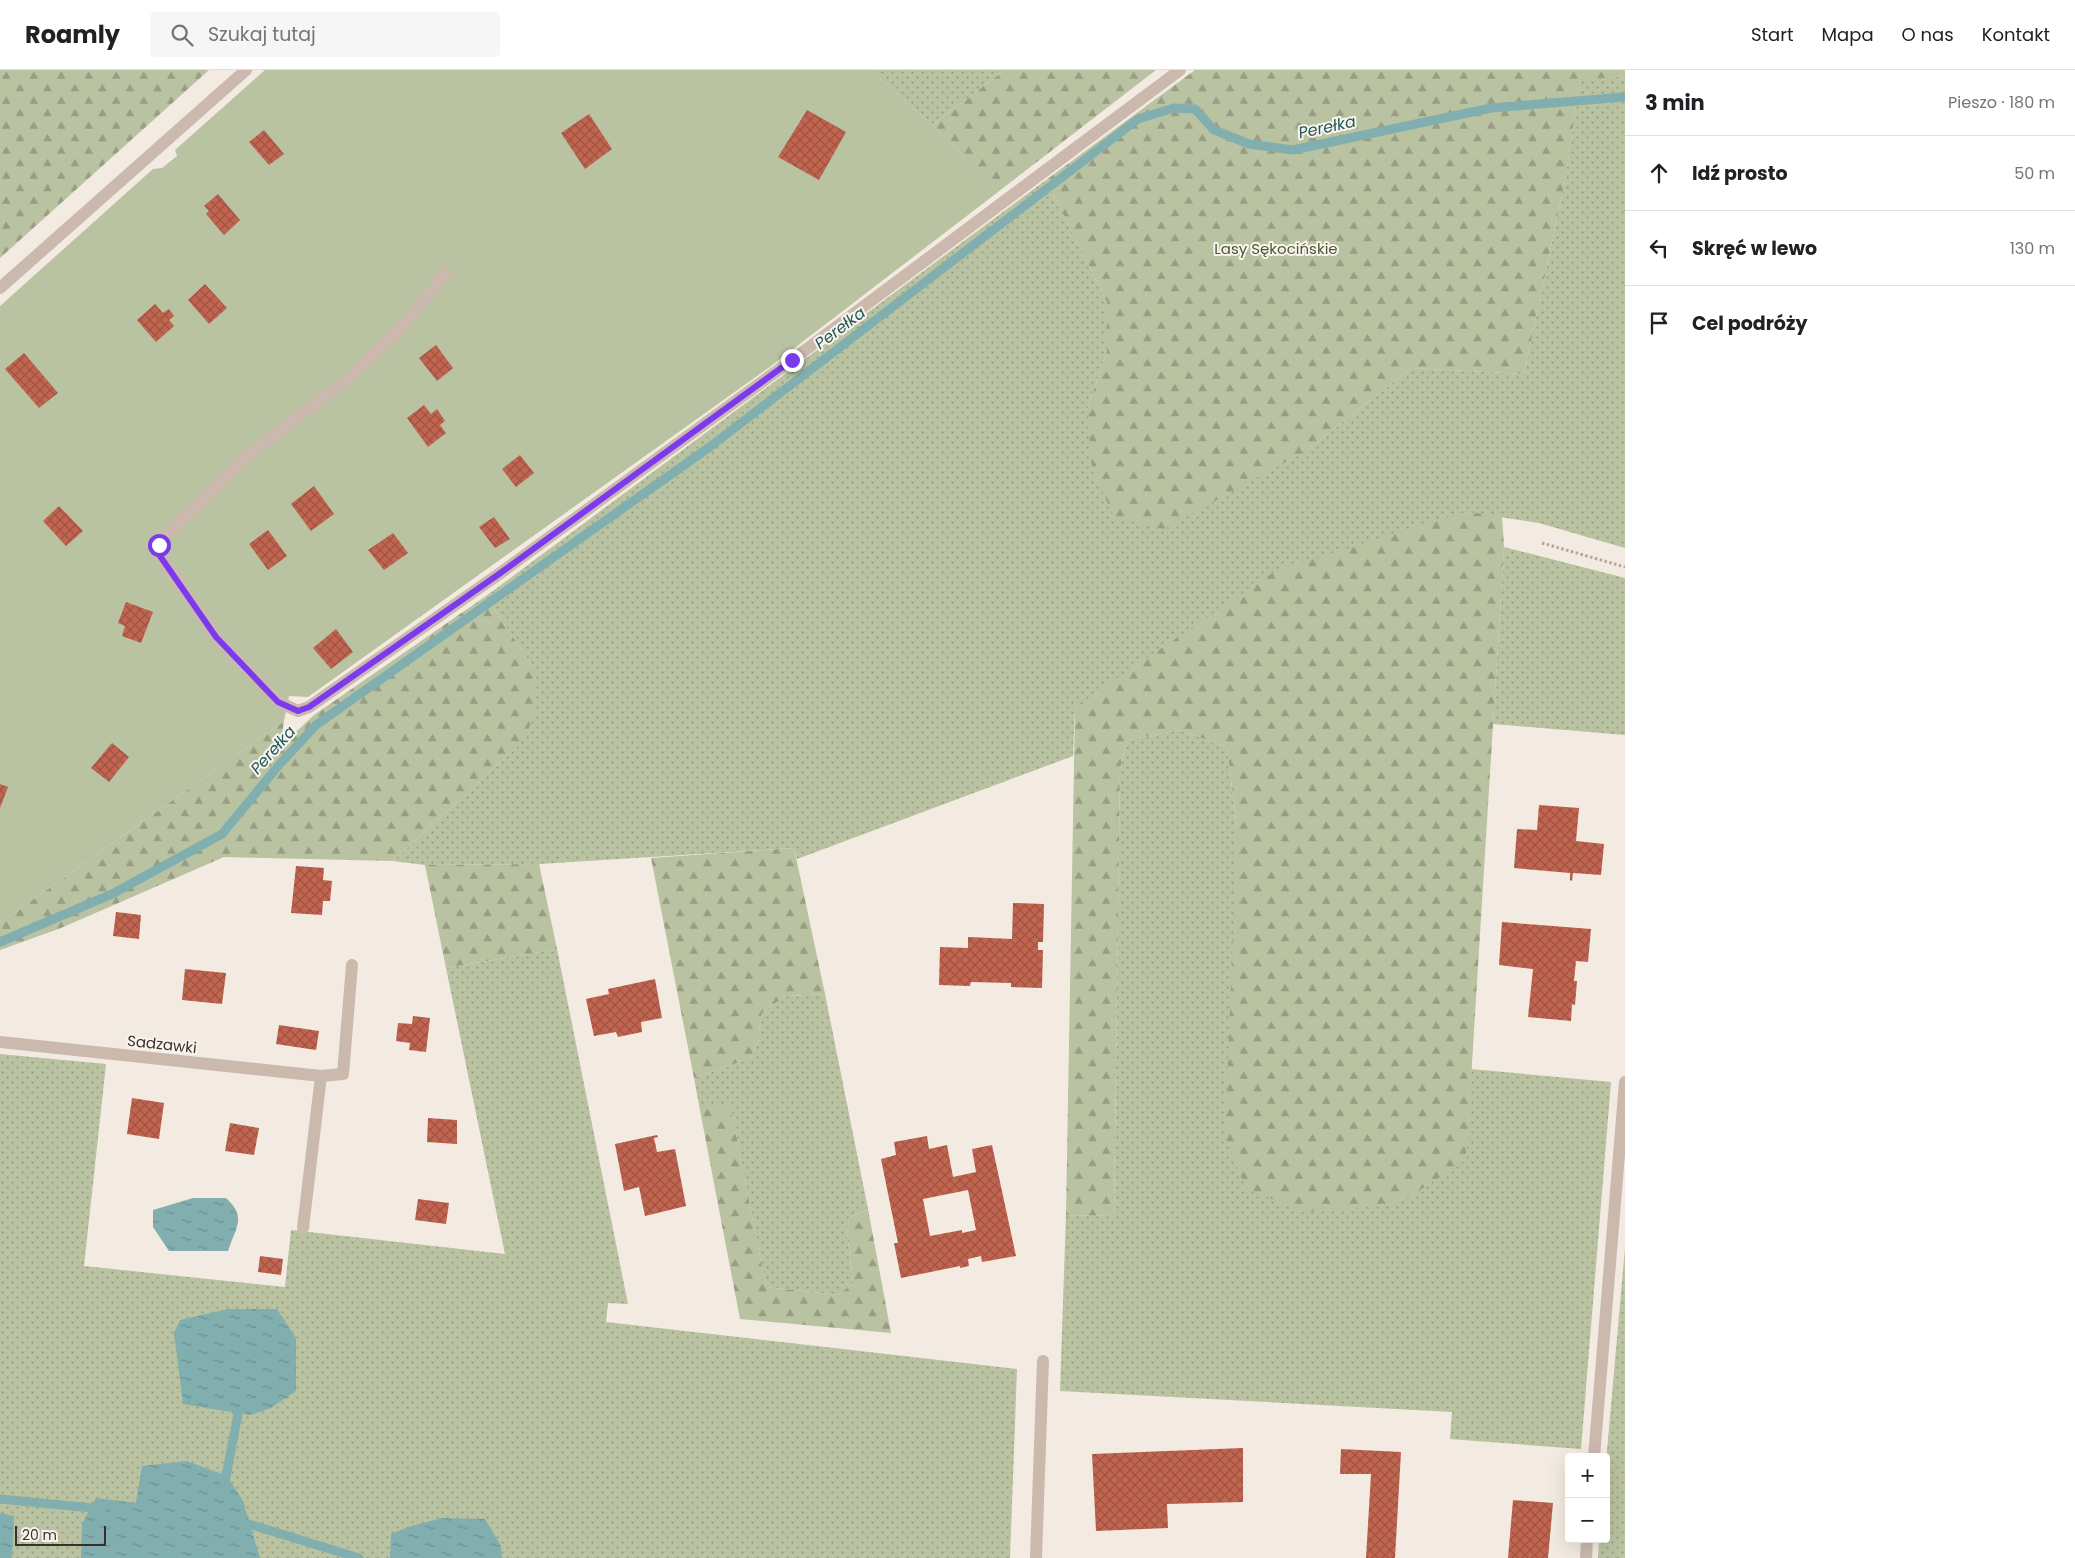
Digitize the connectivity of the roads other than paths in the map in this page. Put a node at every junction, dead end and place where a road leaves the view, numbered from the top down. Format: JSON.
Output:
{"nodes":[{"id":1,"x":246,"y":70,"type":"edge"},
{"id":2,"x":1180,"y":70,"type":"edge"},
{"id":3,"x":446,"y":273,"type":"dead end"},
{"id":4,"x":0,"y":288,"type":"edge"},
{"id":5,"x":352,"y":965,"type":"dead end"},
{"id":6,"x":0,"y":1042,"type":"edge"},
{"id":7,"x":321,"y":1076,"type":"junction"},
{"id":8,"x":1625,"y":1082,"type":"edge"},
{"id":9,"x":303,"y":1228,"type":"dead end"},
{"id":10,"x":1043,"y":1361,"type":"dead end"},
{"id":11,"x":1594,"y":1453,"type":"edge"},
{"id":12,"x":1588,"y":1543,"type":"edge"},
{"id":13,"x":1036,"y":1558,"type":"edge"},
{"id":14,"x":1586,"y":1558,"type":"edge"}],
"edges":[{"from":1,"to":4,"type":"street"},
{"from":2,"to":3,"type":"street"},
{"from":5,"to":7,"type":"street","name":"Sadzawki"},
{"from":6,"to":7,"type":"street","name":"Sadzawki"},
{"from":7,"to":9,"type":"street"},
{"from":8,"to":11,"type":"street"},
{"from":10,"to":13,"type":"street"},
{"from":12,"to":14,"type":"street"}]}
